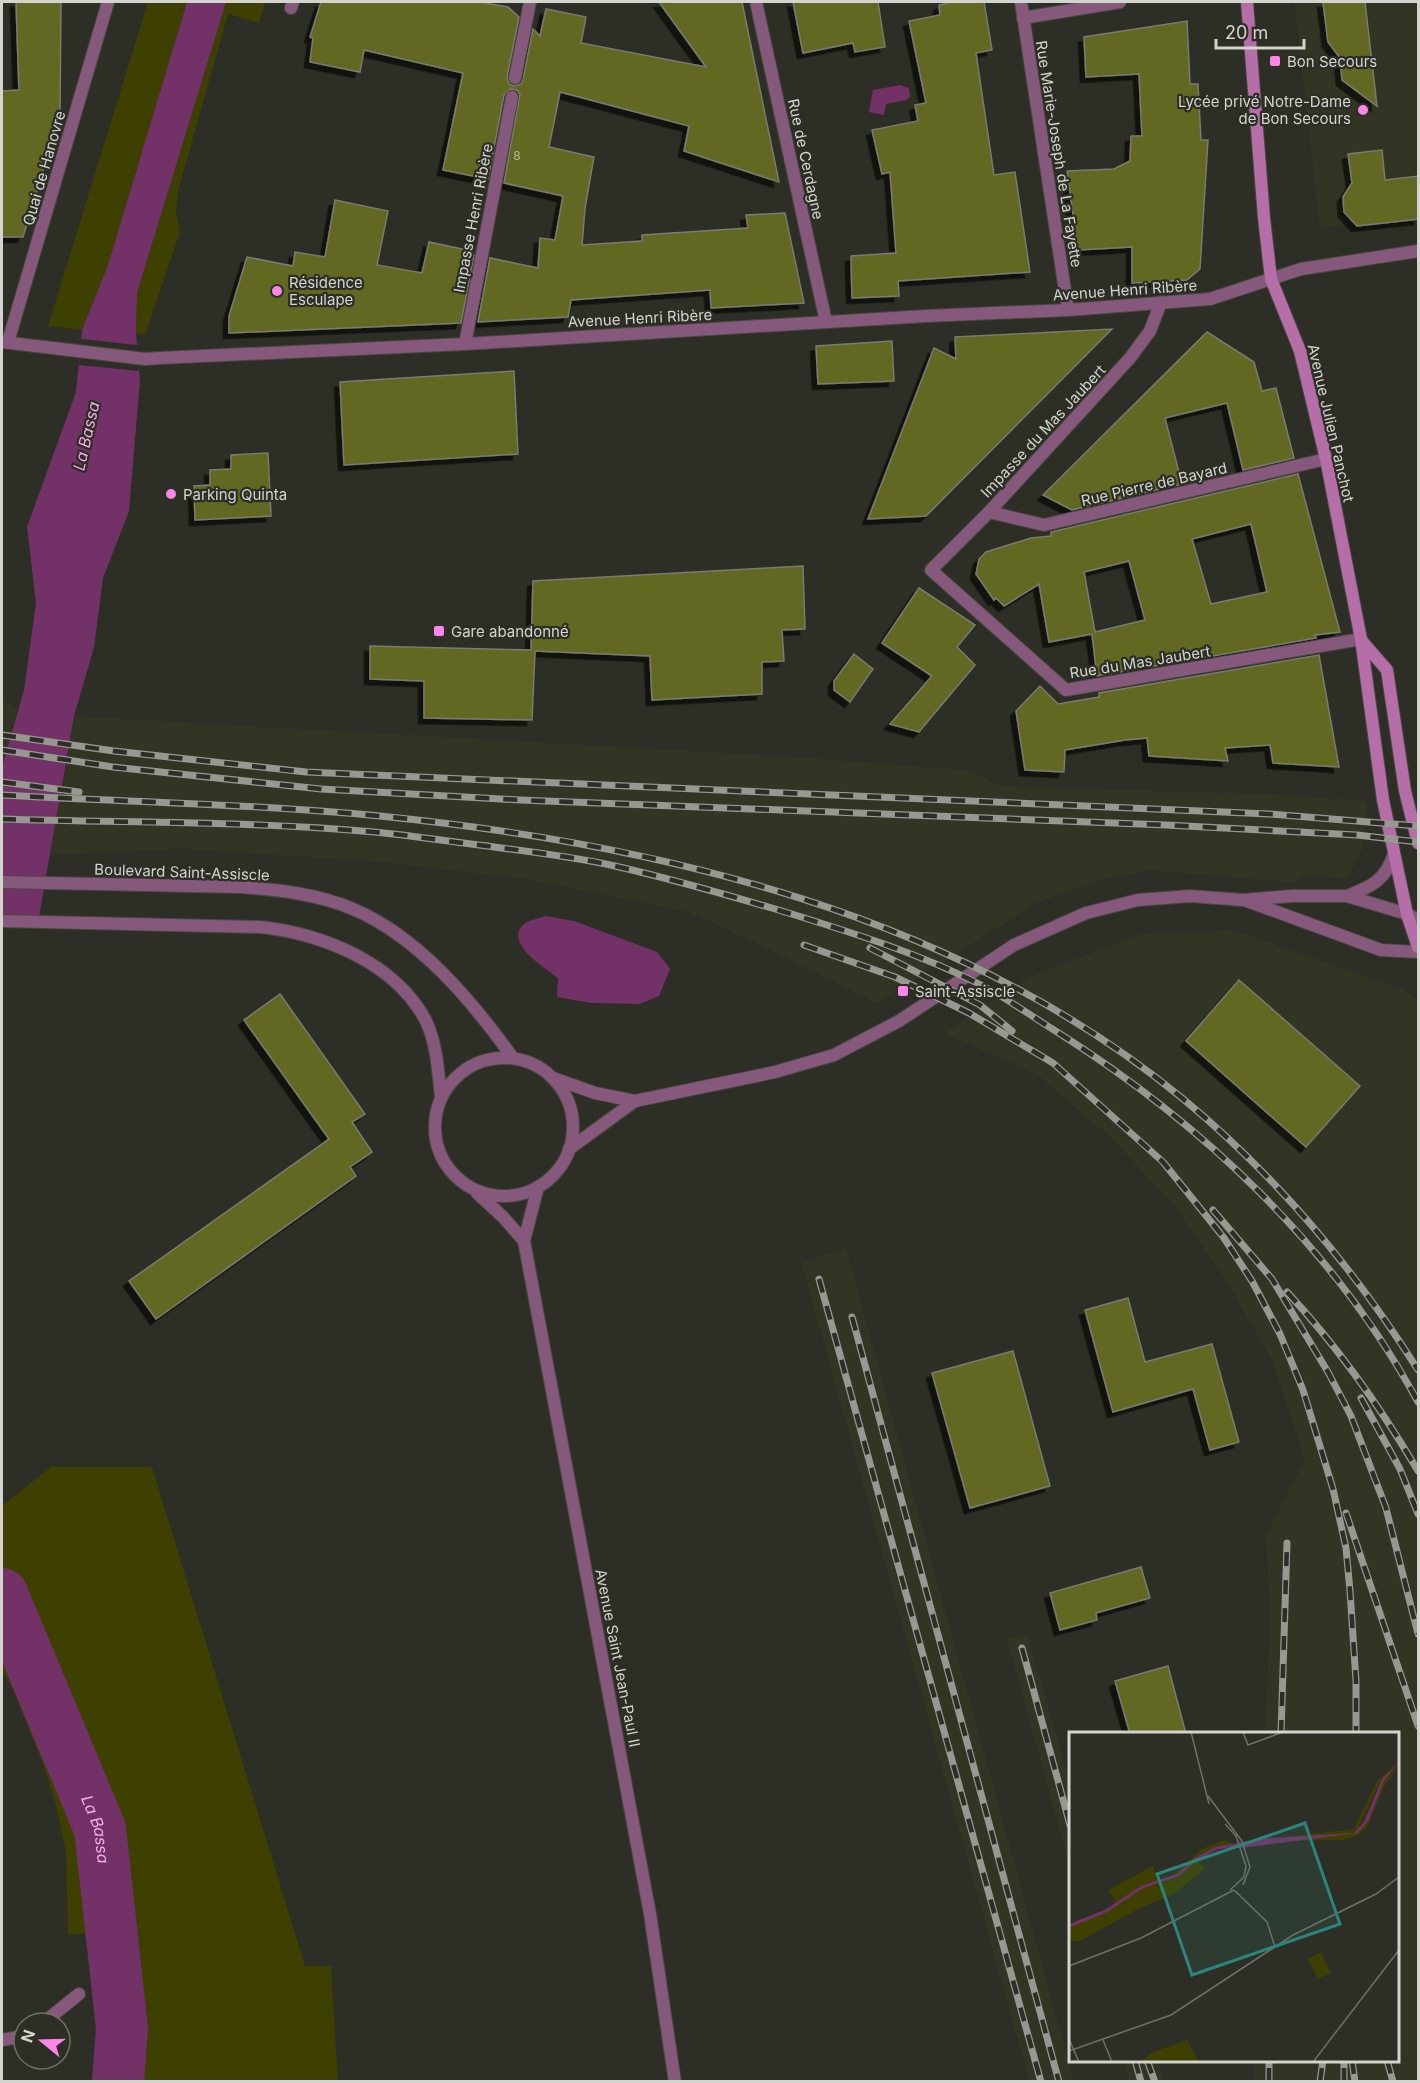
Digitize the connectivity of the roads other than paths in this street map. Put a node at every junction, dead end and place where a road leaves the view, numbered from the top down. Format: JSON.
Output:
{"nodes":[{"id":1,"x":108,"y":2,"type":"edge"},
{"id":2,"x":530,"y":2,"type":"edge"},
{"id":3,"x":756,"y":2,"type":"edge"},
{"id":4,"x":1021,"y":2,"type":"edge"},
{"id":5,"x":1120,"y":2,"type":"edge"},
{"id":6,"x":1247,"y":2,"type":"edge"},
{"id":7,"x":1023,"y":18,"type":"junction"},
{"id":8,"x":515,"y":78,"type":"dead end"},
{"id":9,"x":512,"y":97,"type":"dead end"},
{"id":10,"x":1419,"y":252,"type":"edge"},
{"id":11,"x":1271,"y":279,"type":"junction"},
{"id":12,"x":1161,"y":302,"type":"junction"},
{"id":13,"x":1068,"y":310,"type":"junction"},
{"id":14,"x":826,"y":322,"type":"junction"},
{"id":15,"x":5,"y":342,"type":"edge"},
{"id":16,"x":465,"y":344,"type":"junction"},
{"id":17,"x":1326,"y":459,"type":"junction"},
{"id":18,"x":989,"y":512,"type":"junction"},
{"id":19,"x":932,"y":570,"type":"joint"},
{"id":20,"x":1361,"y":639,"type":"junction"},
{"id":21,"x":1419,"y":843,"type":"edge"},
{"id":22,"x":1394,"y":854,"type":"junction"},
{"id":23,"x":2,"y":882,"type":"edge"},
{"id":24,"x":1347,"y":896,"type":"junction"},
{"id":25,"x":1243,"y":900,"type":"junction"},
{"id":26,"x":1407,"y":914,"type":"junction"},
{"id":27,"x":1419,"y":920,"type":"edge"},
{"id":28,"x":2,"y":921,"type":"edge"},
{"id":29,"x":1419,"y":947,"type":"edge"},
{"id":30,"x":1419,"y":952,"type":"edge"},
{"id":31,"x":513,"y":1058,"type":"junction"},
{"id":32,"x":553,"y":1078,"type":"junction"},
{"id":33,"x":441,"y":1097,"type":"junction"},
{"id":34,"x":635,"y":1101,"type":"junction"},
{"id":35,"x":569,"y":1149,"type":"junction"},
{"id":36,"x":538,"y":1187,"type":"junction"},
{"id":37,"x":473,"y":1189,"type":"junction"},
{"id":38,"x":525,"y":1241,"type":"junction"},
{"id":39,"x":79,"y":1994,"type":"dead end"},
{"id":40,"x":58,"y":2011,"type":"edge"},
{"id":41,"x":675,"y":2082,"type":"edge"}],
"edges":[{"from":1,"to":15,"type":"street","name":"Quai de Hanovre"},
{"from":2,"to":8,"type":"street"},
{"from":3,"to":14,"type":"street","name":"Rue de Cerdagne"},
{"from":4,"to":7,"type":"street","name":"Rue Marie-Joseph de La Fayette"},
{"from":5,"to":7,"type":"street"},
{"from":6,"to":11,"type":"main road","name":"Avenue Julien Panchot"},
{"from":7,"to":13,"type":"street","name":"Rue Marie-Joseph de La Fayette"},
{"from":9,"to":16,"type":"street","name":"Impasse Henri Ribère"},
{"from":10,"to":11,"type":"street","name":"Avenue Henri Ribère"},
{"from":11,"to":12,"type":"street","name":"Avenue Henri Ribère"},
{"from":11,"to":17,"type":"main road","name":"Avenue Julien Panchot"},
{"from":12,"to":13,"type":"street","name":"Avenue Henri Ribère"},
{"from":12,"to":18,"type":"street","name":"Impasse du Mas Jaubert"},
{"from":13,"to":14,"type":"street","name":"Avenue Henri Ribère"},
{"from":14,"to":16,"type":"street","name":"Avenue Henri Ribère"},
{"from":15,"to":16,"type":"street","name":"Avenue Henri Ribère"},
{"from":17,"to":18,"type":"street","name":"Rue Pierre de Bayard"},
{"from":17,"to":20,"type":"main road","name":"Avenue Julien Panchot"},
{"from":18,"to":19,"type":"street","name":"Impasse du Mas Jaubert"},
{"from":19,"to":20,"type":"street","name":"Rue du Mas Jaubert"},
{"from":20,"to":21,"type":"main road","name":"Avenue Julien Panchot"},
{"from":20,"to":22,"type":"main road","name":"Avenue Julien Panchot"},
{"from":22,"to":24,"type":"street"},
{"from":22,"to":26,"type":"main road","name":"Avenue Julien Panchot"},
{"from":23,"to":31,"type":"street","name":"Boulevard Saint-Assiscle"},
{"from":24,"to":25,"type":"street"},
{"from":24,"to":26,"type":"street"},
{"from":25,"to":30,"type":"street"},
{"from":25,"to":34,"type":"street"},
{"from":26,"to":27,"type":"street"},
{"from":26,"to":29,"type":"main road","name":"Avenue Julien Panchot"},
{"from":28,"to":33,"type":"street"},
{"from":31,"to":32,"type":"street"},
{"from":31,"to":33,"type":"street"},
{"from":32,"to":34,"type":"street"},
{"from":32,"to":35,"type":"street"},
{"from":33,"to":37,"type":"street"},
{"from":34,"to":35,"type":"street"},
{"from":35,"to":36,"type":"street"},
{"from":36,"to":37,"type":"street"},
{"from":36,"to":38,"type":"street","name":"Avenue Saint Jean-Paul II"},
{"from":37,"to":38,"type":"street"},
{"from":38,"to":41,"type":"street","name":"Avenue Saint Jean-Paul II"},
{"from":39,"to":40,"type":"street"}]}
